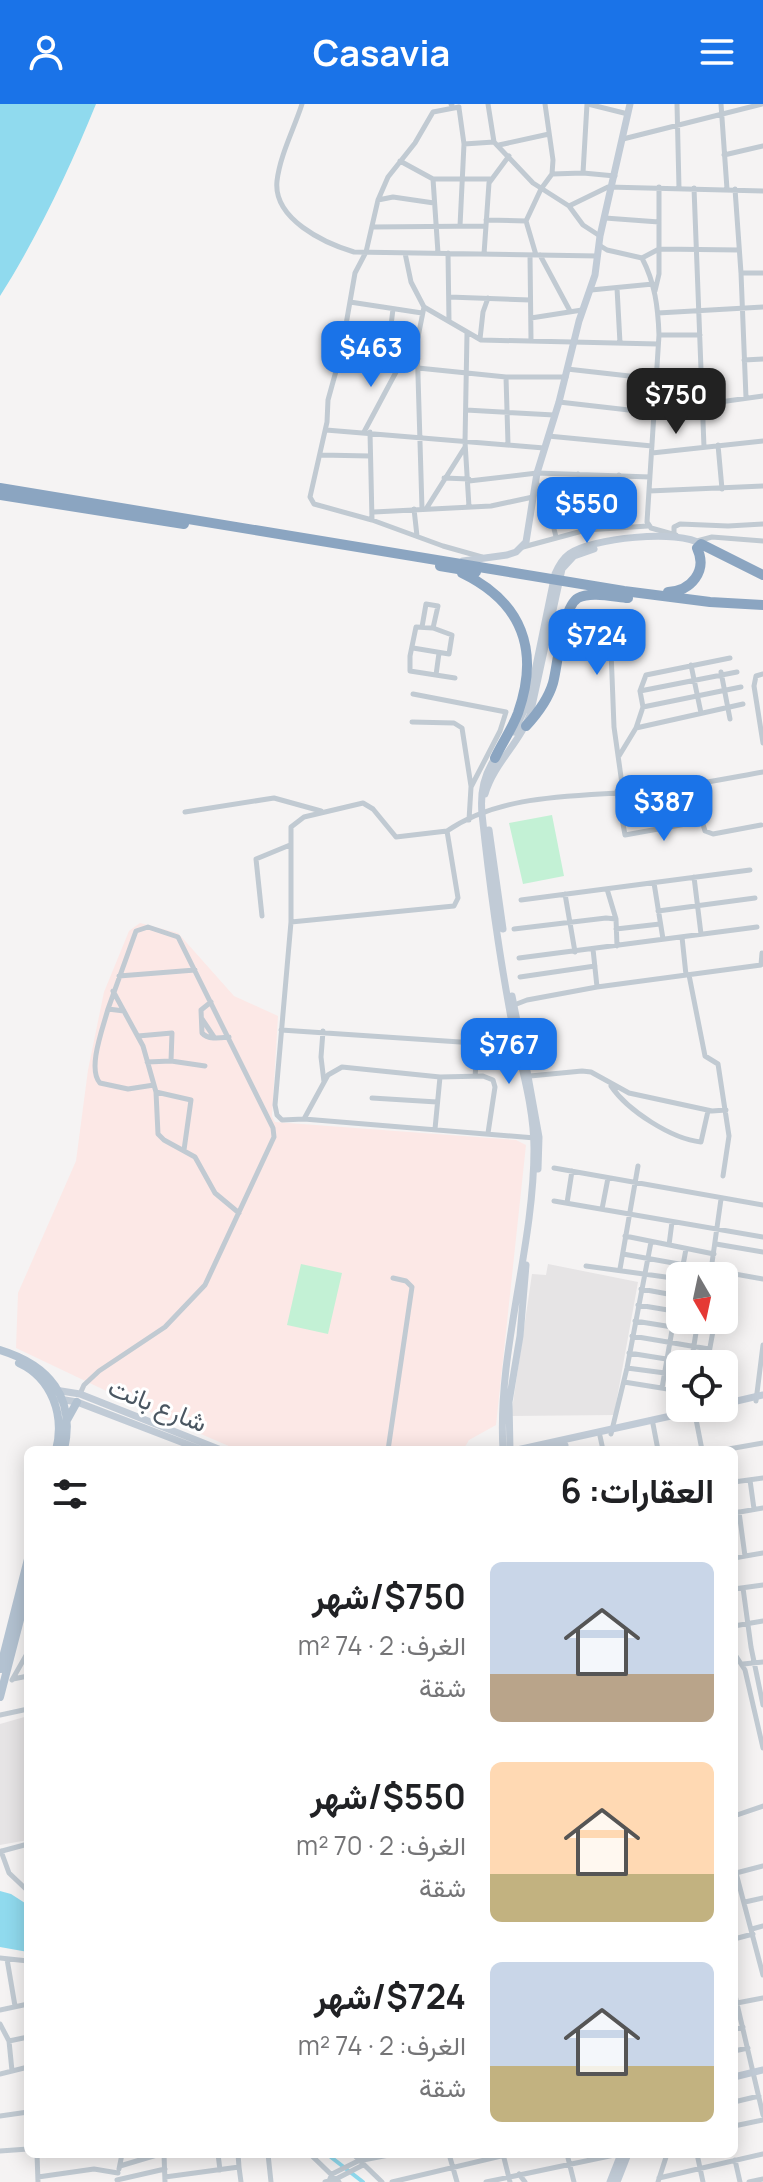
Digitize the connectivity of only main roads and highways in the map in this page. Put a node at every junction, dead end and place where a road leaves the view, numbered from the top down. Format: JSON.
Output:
{"nodes":[{"id":1,"x":630,"y":104,"type":"edge"},
{"id":2,"x":0,"y":488,"type":"edge"},
{"id":3,"x":0,"y":495,"type":"edge"},
{"id":4,"x":699,"y":544,"type":"junction"},
{"id":5,"x":455,"y":565,"type":"junction"},
{"id":6,"x":763,"y":575,"type":"edge"},
{"id":7,"x":563,"y":583,"type":"junction"},
{"id":8,"x":642,"y":593,"type":"junction"},
{"id":9,"x":628,"y":598,"type":"junction"},
{"id":10,"x":763,"y":608,"type":"edge"},
{"id":11,"x":526,"y":726,"type":"junction"},
{"id":12,"x":495,"y":758,"type":"junction"},
{"id":13,"x":484,"y":814,"type":"junction"},
{"id":14,"x":536,"y":1138,"type":"junction"},
{"id":15,"x":523,"y":1265,"type":"junction"},
{"id":16,"x":0,"y":1352,"type":"edge"},
{"id":17,"x":55,"y":1395,"type":"junction"},
{"id":18,"x":79,"y":1398,"type":"junction"},
{"id":19,"x":759,"y":1398,"type":"edge"},
{"id":20,"x":738,"y":1403,"type":"edge"},
{"id":21,"x":666,"y":1418,"type":"edge"},
{"id":22,"x":66,"y":1421,"type":"junction"},
{"id":23,"x":666,"y":1421,"type":"edge"},
{"id":24,"x":508,"y":1425,"type":"junction"},
{"id":25,"x":611,"y":1432,"type":"junction"},
{"id":26,"x":502,"y":1433,"type":"junction"},
{"id":27,"x":56,"y":1446,"type":"edge"},
{"id":28,"x":64,"y":1446,"type":"edge"},
{"id":29,"x":193,"y":1446,"type":"edge"},
{"id":30,"x":210,"y":1446,"type":"edge"},
{"id":31,"x":497,"y":1446,"type":"edge"},
{"id":32,"x":503,"y":1446,"type":"edge"},
{"id":33,"x":510,"y":1446,"type":"edge"},
{"id":34,"x":528,"y":1446,"type":"edge"},
{"id":35,"x":535,"y":1446,"type":"edge"},
{"id":36,"x":560,"y":1446,"type":"edge"},
{"id":37,"x":24,"y":1579,"type":"edge"},
{"id":38,"x":24,"y":1611,"type":"edge"},
{"id":39,"x":0,"y":1669,"type":"edge"},
{"id":40,"x":0,"y":1697,"type":"edge"},
{"id":41,"x":763,"y":2070,"type":"edge"},
{"id":42,"x":738,"y":2076,"type":"edge"},
{"id":43,"x":619,"y":2158,"type":"edge"},
{"id":44,"x":626,"y":2158,"type":"edge"},
{"id":45,"x":610,"y":2182,"type":"edge"},
{"id":46,"x":617,"y":2182,"type":"edge"}],
"edges":[{"from":1,"to":5,"type":"main road"},
{"from":2,"to":5,"type":"highway"},
{"from":3,"to":5,"type":"highway"},
{"from":4,"to":6,"type":"highway"},
{"from":4,"to":8,"type":"highway"},
{"from":4,"to":11,"type":"main road"},
{"from":4,"to":12,"type":"main road"},
{"from":5,"to":7,"type":"highway"},
{"from":5,"to":12,"type":"highway"},
{"from":7,"to":8,"type":"highway"},
{"from":7,"to":9,"type":"highway"},
{"from":8,"to":10,"type":"highway"},
{"from":9,"to":10,"type":"highway"},
{"from":9,"to":11,"type":"highway"},
{"from":11,"to":13,"type":"main road"},
{"from":12,"to":13,"type":"main road"},
{"from":13,"to":14,"type":"main road"},
{"from":13,"to":14,"type":"main road"},
{"from":14,"to":15,"type":"main road"},
{"from":15,"to":24,"type":"main road"},
{"from":15,"to":26,"type":"main road"},
{"from":16,"to":17,"type":"main road"},
{"from":17,"to":18,"type":"main road","name":"شارع بانت"},
{"from":17,"to":22,"type":"main road"},
{"from":17,"to":27,"type":"main road"},
{"from":18,"to":22,"type":"main road"},
{"from":18,"to":29,"type":"main road","name":"شارع بانت"},
{"from":18,"to":30,"type":"main road","name":"شارع بانت"},
{"from":19,"to":20,"type":"main road"},
{"from":21,"to":25,"type":"main road"},
{"from":22,"to":28,"type":"main road"},
{"from":23,"to":25,"type":"main road"},
{"from":24,"to":33,"type":"main road"},
{"from":24,"to":34,"type":"main road"},
{"from":25,"to":35,"type":"main road"},
{"from":25,"to":36,"type":"main road"},
{"from":26,"to":31,"type":"main road"},
{"from":26,"to":32,"type":"main road"},
{"from":37,"to":39,"type":"main road"},
{"from":38,"to":40,"type":"main road"},
{"from":41,"to":42,"type":"main road"},
{"from":43,"to":45,"type":"main road"},
{"from":44,"to":46,"type":"main road"}]}
